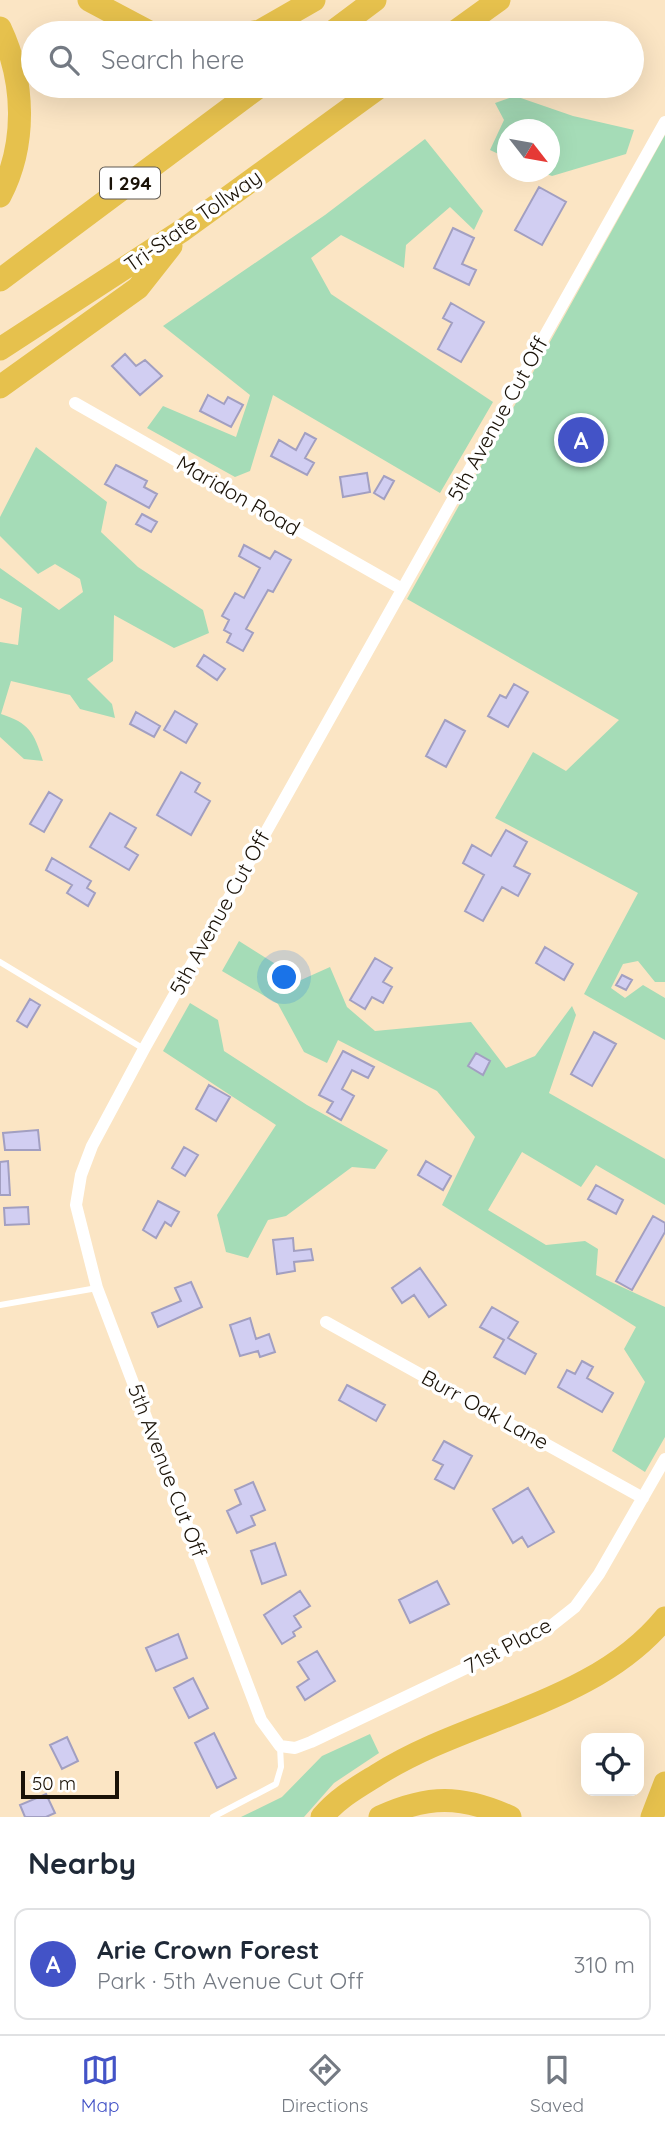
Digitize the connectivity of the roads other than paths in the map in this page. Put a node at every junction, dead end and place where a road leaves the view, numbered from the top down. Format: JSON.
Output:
{"nodes":[{"id":1,"x":89,"y":0,"type":"edge"},
{"id":2,"x":314,"y":0,"type":"edge"},
{"id":3,"x":375,"y":0,"type":"edge"},
{"id":4,"x":499,"y":0,"type":"edge"},
{"id":5,"x":128,"y":21,"type":"edge"},
{"id":6,"x":277,"y":21,"type":"edge"},
{"id":7,"x":347,"y":21,"type":"edge"},
{"id":8,"x":470,"y":21,"type":"edge"},
{"id":9,"x":0,"y":28,"type":"edge"},
{"id":10,"x":244,"y":98,"type":"edge"},
{"id":11,"x":364,"y":98,"type":"edge"},
{"id":12,"x":665,"y":122,"type":"edge"},
{"id":13,"x":0,"y":196,"type":"edge"},
{"id":14,"x":183,"y":230,"type":"junction"},
{"id":15,"x":0,"y":280,"type":"edge"},
{"id":16,"x":0,"y":349,"type":"edge"},
{"id":17,"x":0,"y":387,"type":"edge"},
{"id":18,"x":75,"y":403,"type":"dead end"},
{"id":19,"x":402,"y":589,"type":"junction"},
{"id":20,"x":0,"y":962,"type":"edge"},
{"id":21,"x":144,"y":1049,"type":"junction"},
{"id":22,"x":97,"y":1288,"type":"junction"},
{"id":23,"x":0,"y":1305,"type":"edge"},
{"id":24,"x":326,"y":1322,"type":"dead end"},
{"id":25,"x":665,"y":1459,"type":"edge"},
{"id":26,"x":643,"y":1498,"type":"junction"},
{"id":27,"x":665,"y":1618,"type":"edge"},
{"id":28,"x":280,"y":1746,"type":"junction"},
{"id":29,"x":665,"y":1783,"type":"edge"},
{"id":30,"x":213,"y":1817,"type":"edge"},
{"id":31,"x":322,"y":1817,"type":"edge"},
{"id":32,"x":380,"y":1817,"type":"edge"},
{"id":33,"x":510,"y":1817,"type":"edge"},
{"id":34,"x":652,"y":1817,"type":"edge"}],
"edges":[{"from":1,"to":5,"type":"highway"},
{"from":2,"to":6,"type":"highway"},
{"from":3,"to":7,"type":"highway"},
{"from":4,"to":8,"type":"highway"},
{"from":9,"to":13,"type":"highway"},
{"from":10,"to":15,"type":"highway","number":"I 294"},
{"from":11,"to":14,"type":"highway","name":"Tri-State Tollway"},
{"from":12,"to":19,"type":"street","name":"5th Avenue Cut Off"},
{"from":14,"to":16,"type":"highway","name":"Tri-State Tollway"},
{"from":14,"to":17,"type":"highway"},
{"from":18,"to":19,"type":"street","name":"Maridon Road"},
{"from":19,"to":21,"type":"street","name":"5th Avenue Cut Off"},
{"from":20,"to":21,"type":"lane"},
{"from":21,"to":22,"type":"street","name":"5th Avenue Cut Off"},
{"from":22,"to":23,"type":"lane"},
{"from":22,"to":28,"type":"street","name":"5th Avenue Cut Off"},
{"from":24,"to":26,"type":"street","name":"Burr Oak Lane"},
{"from":25,"to":26,"type":"street","name":"71st Place"},
{"from":26,"to":28,"type":"street","name":"71st Place"},
{"from":27,"to":31,"type":"highway"},
{"from":28,"to":30,"type":"lane"},
{"from":29,"to":34,"type":"highway"},
{"from":32,"to":33,"type":"highway"}]}
